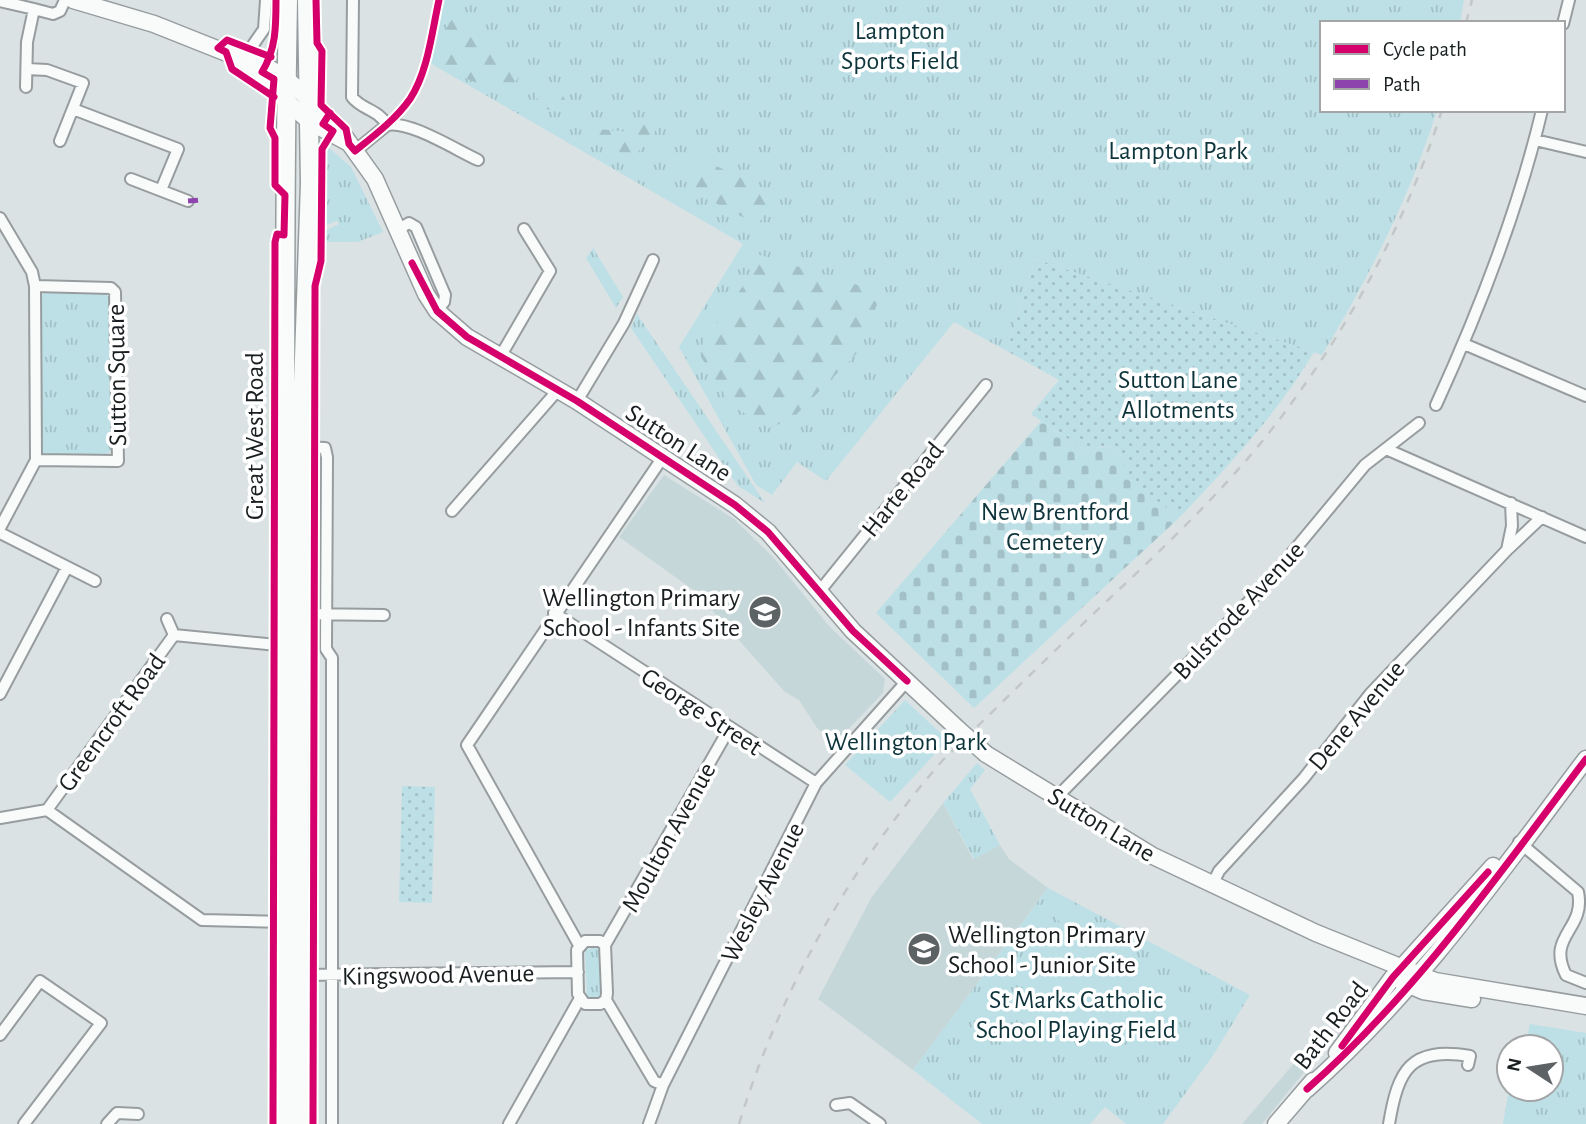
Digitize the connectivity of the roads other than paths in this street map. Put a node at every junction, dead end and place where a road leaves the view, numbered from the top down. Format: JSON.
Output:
{"nodes":[{"id":1,"x":65,"y":0,"type":"edge"},
{"id":2,"x":73,"y":0,"type":"edge"},
{"id":3,"x":266,"y":0,"type":"edge"},
{"id":4,"x":288,"y":0,"type":"edge"},
{"id":5,"x":307,"y":0,"type":"edge"},
{"id":6,"x":353,"y":0,"type":"edge"},
{"id":7,"x":1569,"y":0,"type":"edge"},
{"id":8,"x":0,"y":1,"type":"edge"},
{"id":9,"x":34,"y":9,"type":"junction"},
{"id":10,"x":1564,"y":21,"type":"edge"},
{"id":11,"x":241,"y":59,"type":"junction"},
{"id":12,"x":27,"y":69,"type":"junction"},
{"id":13,"x":288,"y":79,"type":"junction"},
{"id":14,"x":26,"y":87,"type":"dead end"},
{"id":15,"x":286,"y":100,"type":"junction"},
{"id":16,"x":73,"y":109,"type":"junction"},
{"id":17,"x":1542,"y":112,"type":"edge"},
{"id":18,"x":307,"y":113,"type":"junction"},
{"id":19,"x":387,"y":125,"type":"junction"},
{"id":20,"x":1535,"y":140,"type":"junction"},
{"id":21,"x":60,"y":141,"type":"dead end"},
{"id":22,"x":351,"y":146,"type":"junction"},
{"id":23,"x":1586,"y":152,"type":"edge"},
{"id":24,"x":478,"y":160,"type":"dead end"},
{"id":25,"x":131,"y":179,"type":"dead end"},
{"id":26,"x":161,"y":190,"type":"junction"},
{"id":27,"x":188,"y":201,"type":"dead end"},
{"id":28,"x":0,"y":219,"type":"edge"},
{"id":29,"x":524,"y":229,"type":"dead end"},
{"id":30,"x":287,"y":246,"type":"junction"},
{"id":31,"x":653,"y":260,"type":"dead end"},
{"id":32,"x":35,"y":286,"type":"junction"},
{"id":33,"x":1464,"y":344,"type":"junction"},
{"id":34,"x":500,"y":357,"type":"junction"},
{"id":35,"x":986,"y":385,"type":"dead end"},
{"id":36,"x":558,"y":390,"type":"junction"},
{"id":37,"x":1586,"y":396,"type":"edge"},
{"id":38,"x":578,"y":401,"type":"junction"},
{"id":39,"x":1436,"y":405,"type":"dead end"},
{"id":40,"x":1419,"y":423,"type":"dead end"},
{"id":41,"x":302,"y":447,"type":"junction"},
{"id":42,"x":1386,"y":449,"type":"junction"},
{"id":43,"x":663,"y":457,"type":"junction"},
{"id":44,"x":36,"y":460,"type":"junction"},
{"id":45,"x":1511,"y":503,"type":"junction"},
{"id":46,"x":452,"y":511,"type":"dead end"},
{"id":47,"x":1542,"y":517,"type":"junction"},
{"id":48,"x":0,"y":530,"type":"edge"},
{"id":49,"x":1586,"y":537,"type":"edge"},
{"id":50,"x":1507,"y":550,"type":"junction"},
{"id":51,"x":66,"y":569,"type":"junction"},
{"id":52,"x":95,"y":581,"type":"dead end"},
{"id":53,"x":818,"y":592,"type":"junction"},
{"id":54,"x":554,"y":613,"type":"junction"},
{"id":55,"x":301,"y":614,"type":"junction"},
{"id":56,"x":326,"y":614,"type":"junction"},
{"id":57,"x":384,"y":615,"type":"dead end"},
{"id":58,"x":167,"y":619,"type":"dead end"},
{"id":59,"x":174,"y":635,"type":"junction"},
{"id":60,"x":287,"y":646,"type":"junction"},
{"id":61,"x":907,"y":681,"type":"junction"},
{"id":62,"x":0,"y":694,"type":"edge"},
{"id":63,"x":729,"y":729,"type":"junction"},
{"id":64,"x":1586,"y":759,"type":"edge"},
{"id":65,"x":816,"y":783,"type":"junction"},
{"id":66,"x":1056,"y":797,"type":"junction"},
{"id":67,"x":47,"y":810,"type":"junction"},
{"id":68,"x":0,"y":818,"type":"edge"},
{"id":69,"x":1520,"y":843,"type":"junction"},
{"id":70,"x":1212,"y":885,"type":"junction"},
{"id":71,"x":285,"y":922,"type":"junction"},
{"id":72,"x":579,"y":945,"type":"junction"},
{"id":73,"x":605,"y":945,"type":"junction"},
{"id":74,"x":578,"y":972,"type":"junction"},
{"id":75,"x":299,"y":975,"type":"junction"},
{"id":76,"x":334,"y":975,"type":"junction"},
{"id":77,"x":1406,"y":977,"type":"junction"},
{"id":78,"x":1586,"y":983,"type":"edge"},
{"id":79,"x":579,"y":1000,"type":"junction"},
{"id":80,"x":606,"y":1000,"type":"junction"},
{"id":81,"x":1586,"y":1006,"type":"edge"},
{"id":82,"x":0,"y":1035,"type":"edge"},
{"id":83,"x":1468,"y":1065,"type":"dead end"},
{"id":84,"x":663,"y":1085,"type":"junction"},
{"id":85,"x":1307,"y":1088,"type":"junction"},
{"id":86,"x":836,"y":1105,"type":"dead end"},
{"id":87,"x":138,"y":1114,"type":"dead end"},
{"id":88,"x":24,"y":1124,"type":"edge"},
{"id":89,"x":107,"y":1124,"type":"edge"},
{"id":90,"x":284,"y":1124,"type":"edge"},
{"id":91,"x":302,"y":1124,"type":"edge"},
{"id":92,"x":332,"y":1124,"type":"edge"},
{"id":93,"x":509,"y":1124,"type":"edge"},
{"id":94,"x":649,"y":1124,"type":"edge"},
{"id":95,"x":880,"y":1124,"type":"edge"},
{"id":96,"x":1276,"y":1124,"type":"edge"},
{"id":97,"x":1389,"y":1124,"type":"edge"}],
"edges":[{"from":1,"to":9,"type":"street"},
{"from":2,"to":11,"type":"main road","name":"Sutton Lane"},
{"from":3,"to":11,"type":"street"},
{"from":4,"to":13,"type":"highway","name":"Great West Road"},
{"from":5,"to":18,"type":"highway","name":"Great West Road"},
{"from":6,"to":19,"type":"street"},
{"from":7,"to":10,"type":"street"},
{"from":8,"to":9,"type":"street"},
{"from":9,"to":12,"type":"street"},
{"from":11,"to":13,"type":"main road","name":"Sutton Lane"},
{"from":11,"to":15,"type":"main road","name":"Sutton Lane"},
{"from":12,"to":14,"type":"street"},
{"from":12,"to":16,"type":"street"},
{"from":13,"to":15,"type":"highway","name":"Great West Road"},
{"from":13,"to":18,"type":"main road","name":"Sutton Lane"},
{"from":15,"to":18,"type":"main road","name":"Sutton Lane"},
{"from":15,"to":30,"type":"highway","name":"Great West Road"},
{"from":16,"to":21,"type":"street"},
{"from":16,"to":26,"type":"street"},
{"from":17,"to":20,"type":"street"},
{"from":18,"to":22,"type":"main road","name":"Sutton Lane"},
{"from":18,"to":30,"type":"highway"},
{"from":18,"to":41,"type":"highway","name":"Great West Road"},
{"from":19,"to":22,"type":"street"},
{"from":19,"to":24,"type":"street"},
{"from":20,"to":23,"type":"street"},
{"from":20,"to":33,"type":"street"},
{"from":22,"to":34,"type":"main road","name":"Sutton Lane"},
{"from":25,"to":26,"type":"street"},
{"from":26,"to":27,"type":"street"},
{"from":28,"to":32,"type":"street"},
{"from":29,"to":34,"type":"street"},
{"from":30,"to":60,"type":"highway","name":"Great West Road"},
{"from":31,"to":38,"type":"street"},
{"from":32,"to":44,"type":"street"},
{"from":32,"to":44,"type":"street","name":"Sutton Square"},
{"from":33,"to":37,"type":"street"},
{"from":33,"to":39,"type":"street"},
{"from":34,"to":36,"type":"main road","name":"Sutton Lane"},
{"from":35,"to":53,"type":"street","name":"Harte Road"},
{"from":36,"to":38,"type":"main road","name":"Sutton Lane"},
{"from":36,"to":46,"type":"street"},
{"from":38,"to":43,"type":"main road","name":"Sutton Lane"},
{"from":40,"to":42,"type":"street","name":"Bulstrode Avenue"},
{"from":41,"to":55,"type":"highway","name":"Great West Road"},
{"from":41,"to":56,"type":"street"},
{"from":42,"to":45,"type":"street"},
{"from":42,"to":66,"type":"street","name":"Bulstrode Avenue"},
{"from":43,"to":53,"type":"main road","name":"Sutton Lane"},
{"from":43,"to":54,"type":"street"},
{"from":44,"to":48,"type":"street"},
{"from":45,"to":47,"type":"street"},
{"from":45,"to":50,"type":"street"},
{"from":47,"to":49,"type":"street"},
{"from":47,"to":50,"type":"street","name":"Dene Avenue"},
{"from":48,"to":51,"type":"street"},
{"from":50,"to":70,"type":"street","name":"Dene Avenue"},
{"from":51,"to":52,"type":"street"},
{"from":51,"to":62,"type":"street"},
{"from":53,"to":61,"type":"main road","name":"Sutton Lane"},
{"from":54,"to":63,"type":"street","name":"George Street"},
{"from":54,"to":72,"type":"street"},
{"from":55,"to":56,"type":"street"},
{"from":55,"to":75,"type":"highway","name":"Great West Road"},
{"from":56,"to":57,"type":"street"},
{"from":56,"to":76,"type":"street"},
{"from":58,"to":59,"type":"street","name":"Greencroft Road"},
{"from":59,"to":60,"type":"street","name":"Greencroft Road"},
{"from":59,"to":67,"type":"street","name":"Greencroft Road"},
{"from":60,"to":71,"type":"highway","name":"Great West Road"},
{"from":61,"to":65,"type":"street","name":"Wesley Avenue"},
{"from":61,"to":66,"type":"main road","name":"Sutton Lane","bridge":true},
{"from":63,"to":65,"type":"street","name":"George Street"},
{"from":63,"to":73,"type":"street","name":"Moulton Avenue"},
{"from":64,"to":69,"type":"main road","name":"Bath Road"},
{"from":65,"to":84,"type":"street","name":"Wesley Avenue"},
{"from":66,"to":70,"type":"main road","name":"Sutton Lane"},
{"from":67,"to":68,"type":"street","name":"Greencroft Road"},
{"from":67,"to":71,"type":"street","name":"Greencroft Road"},
{"from":69,"to":77,"type":"main road","name":"Bath Road"},
{"from":69,"to":77,"type":"main road","name":"Bath Road"},
{"from":69,"to":78,"type":"street"},
{"from":70,"to":77,"type":"main road","name":"Sutton Lane"},
{"from":71,"to":90,"type":"highway","name":"Great West Road"},
{"from":72,"to":73,"type":"street"},
{"from":72,"to":74,"type":"street"},
{"from":73,"to":80,"type":"street"},
{"from":74,"to":76,"type":"street","name":"Kingswood Avenue"},
{"from":74,"to":79,"type":"street"},
{"from":75,"to":76,"type":"street","name":"Kingswood Avenue"},
{"from":75,"to":91,"type":"highway","name":"Great West Road"},
{"from":76,"to":92,"type":"street"},
{"from":77,"to":81,"type":"main road","name":"Sutton Lane"},
{"from":77,"to":85,"type":"main road","name":"Bath Road"},
{"from":77,"to":85,"type":"main road","name":"Bath Road"},
{"from":79,"to":80,"type":"street"},
{"from":79,"to":93,"type":"street"},
{"from":80,"to":84,"type":"street"},
{"from":82,"to":88,"type":"street"},
{"from":83,"to":97,"type":"street"},
{"from":84,"to":94,"type":"street","name":"Wesley Avenue"},
{"from":85,"to":96,"type":"main road","name":"Bath Road"},
{"from":86,"to":95,"type":"street"},
{"from":87,"to":89,"type":"street"}]}
